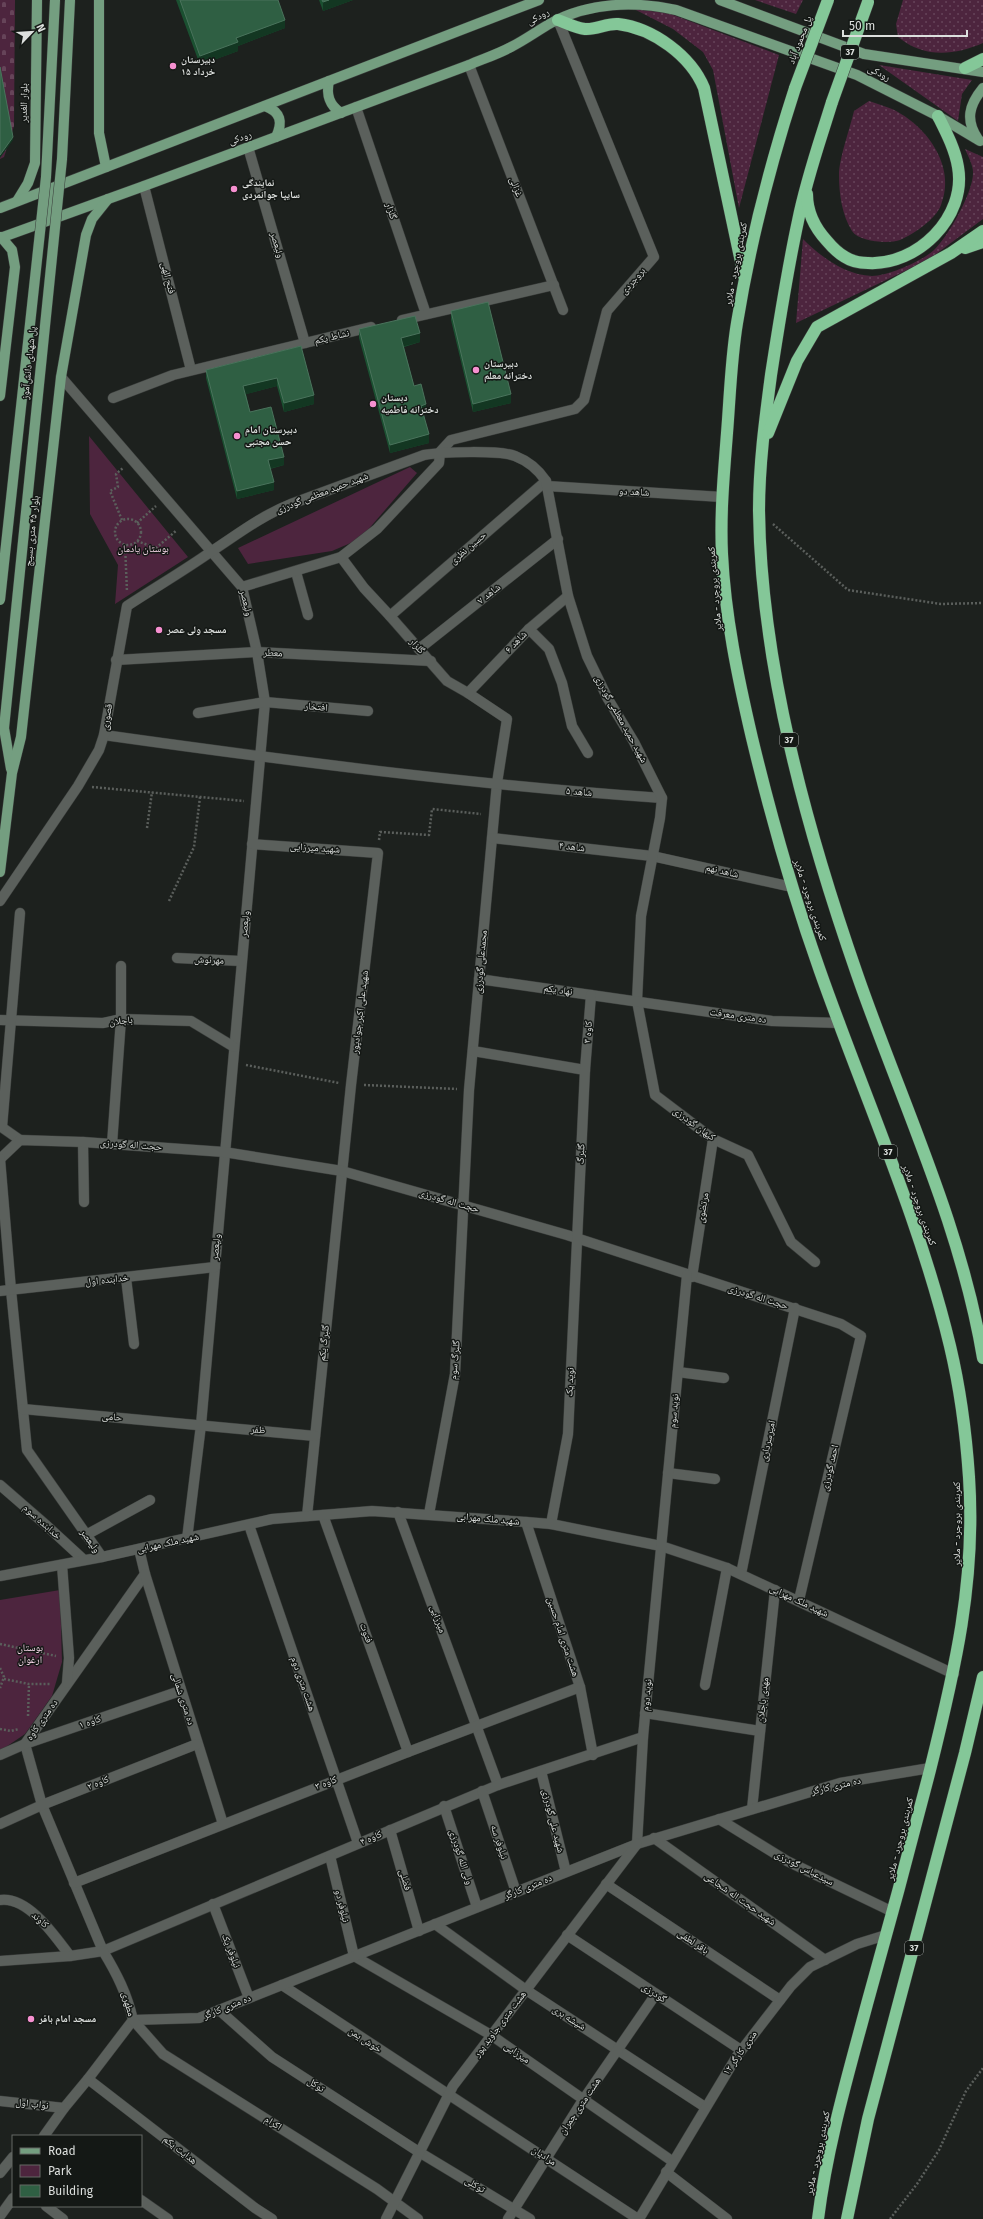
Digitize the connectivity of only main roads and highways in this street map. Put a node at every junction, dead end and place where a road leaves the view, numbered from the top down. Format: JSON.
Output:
{"nodes":[{"id":1,"x":38,"y":0,"type":"edge"},
{"id":2,"x":56,"y":0,"type":"edge"},
{"id":3,"x":70,"y":0,"type":"edge"},
{"id":4,"x":99,"y":0,"type":"edge"},
{"id":5,"x":538,"y":0,"type":"edge"},
{"id":6,"x":720,"y":0,"type":"edge"},
{"id":7,"x":828,"y":0,"type":"edge"},
{"id":8,"x":868,"y":1,"type":"edge"},
{"id":9,"x":558,"y":20,"type":"junction"},
{"id":10,"x":983,"y":59,"type":"edge"},
{"id":11,"x":965,"y":68,"type":"junction"},
{"id":12,"x":983,"y":72,"type":"edge"},
{"id":13,"x":329,"y":81,"type":"junction"},
{"id":14,"x":795,"y":88,"type":"joint"},
{"id":15,"x":983,"y":88,"type":"edge"},
{"id":16,"x":265,"y":106,"type":"junction"},
{"id":17,"x":341,"y":114,"type":"junction"},
{"id":18,"x":938,"y":116,"type":"junction"},
{"id":19,"x":276,"y":137,"type":"junction"},
{"id":20,"x":981,"y":141,"type":"edge"},
{"id":21,"x":106,"y":167,"type":"junction"},
{"id":22,"x":807,"y":186,"type":"junction"},
{"id":23,"x":51,"y":188,"type":"junction"},
{"id":24,"x":108,"y":199,"type":"junction"},
{"id":25,"x":17,"y":201,"type":"junction"},
{"id":26,"x":0,"y":208,"type":"edge"},
{"id":27,"x":49,"y":220,"type":"junction"},
{"id":28,"x":983,"y":231,"type":"edge"},
{"id":29,"x":0,"y":237,"type":"edge"},
{"id":30,"x":983,"y":242,"type":"edge"},
{"id":31,"x":951,"y":253,"type":"junction"},
{"id":32,"x":745,"y":279,"type":"junction"},
{"id":33,"x":0,"y":396,"type":"edge"},
{"id":34,"x":763,"y":444,"type":"junction"},
{"id":35,"x":0,"y":600,"type":"edge"},
{"id":36,"x":12,"y":773,"type":"junction"},
{"id":37,"x":0,"y":872,"type":"edge"},
{"id":38,"x":983,"y":1358,"type":"edge"},
{"id":39,"x":983,"y":1677,"type":"edge"},
{"id":40,"x":818,"y":2219,"type":"edge"},
{"id":41,"x":847,"y":2219,"type":"edge"}],
"edges":[{"from":1,"to":25,"type":"main road","name":"بلوار الغدیر"},
{"from":2,"to":35,"type":"main road","name":"پل شهدای دانش‌آموز","bridge":true},
{"from":3,"to":36,"type":"main road","name":"پل شهدای دانش‌آموز","bridge":true},
{"from":4,"to":21,"type":"main road"},
{"from":5,"to":13,"type":"main road","name":"رودکی"},
{"from":6,"to":11,"type":"main road","name":"رودکی"},
{"from":7,"to":14,"type":"highway","name":"پل محمود آباد","number":"37","bridge":true},
{"from":8,"to":22,"type":"highway","name":"کمربندی بروجرد - ملایر","number":"37","bridge":true},
{"from":9,"to":17,"type":"main road","name":"رودکی"},
{"from":9,"to":18,"type":"main road","name":"رودکی"},
{"from":9,"to":32,"type":"highway"},
{"from":10,"to":11,"type":"highway"},
{"from":11,"to":12,"type":"main road","name":"رودکی"},
{"from":13,"to":16,"type":"main road","name":"رودکی"},
{"from":13,"to":17,"type":"main road"},
{"from":14,"to":32,"type":"highway","name":"کمربندی بروجرد - ملایر","number":"37"},
{"from":15,"to":20,"type":"main road"},
{"from":16,"to":19,"type":"main road"},
{"from":16,"to":21,"type":"main road","name":"رودکی"},
{"from":17,"to":19,"type":"main road","name":"رودکی"},
{"from":18,"to":20,"type":"main road","name":"رودکی"},
{"from":18,"to":22,"type":"highway"},
{"from":19,"to":24,"type":"main road","name":"رودکی"},
{"from":21,"to":23,"type":"main road","name":"رودکی"},
{"from":22,"to":34,"type":"highway","name":"کمربندی بروجرد - ملایر","number":"37"},
{"from":23,"to":25,"type":"main road","name":"رودکی"},
{"from":23,"to":27,"type":"main road"},
{"from":24,"to":27,"type":"main road","name":"رودکی"},
{"from":24,"to":36,"type":"main road","name":"بلوار ۴۵ متری بسیج"},
{"from":25,"to":26,"type":"main road"},
{"from":27,"to":29,"type":"main road","name":"رودکی"},
{"from":28,"to":31,"type":"highway"},
{"from":29,"to":33,"type":"main road"},
{"from":30,"to":31,"type":"highway"},
{"from":31,"to":34,"type":"highway"},
{"from":32,"to":40,"type":"highway","name":"کمربندی بروجرد - ملایر","number":"37"},
{"from":34,"to":38,"type":"highway","name":"کمربندی بروجرد - ملایر","number":"37"},
{"from":36,"to":37,"type":"main road","name":"بلوار ۴۵ متری بسیج"},
{"from":39,"to":41,"type":"highway","number":"37"}]}
